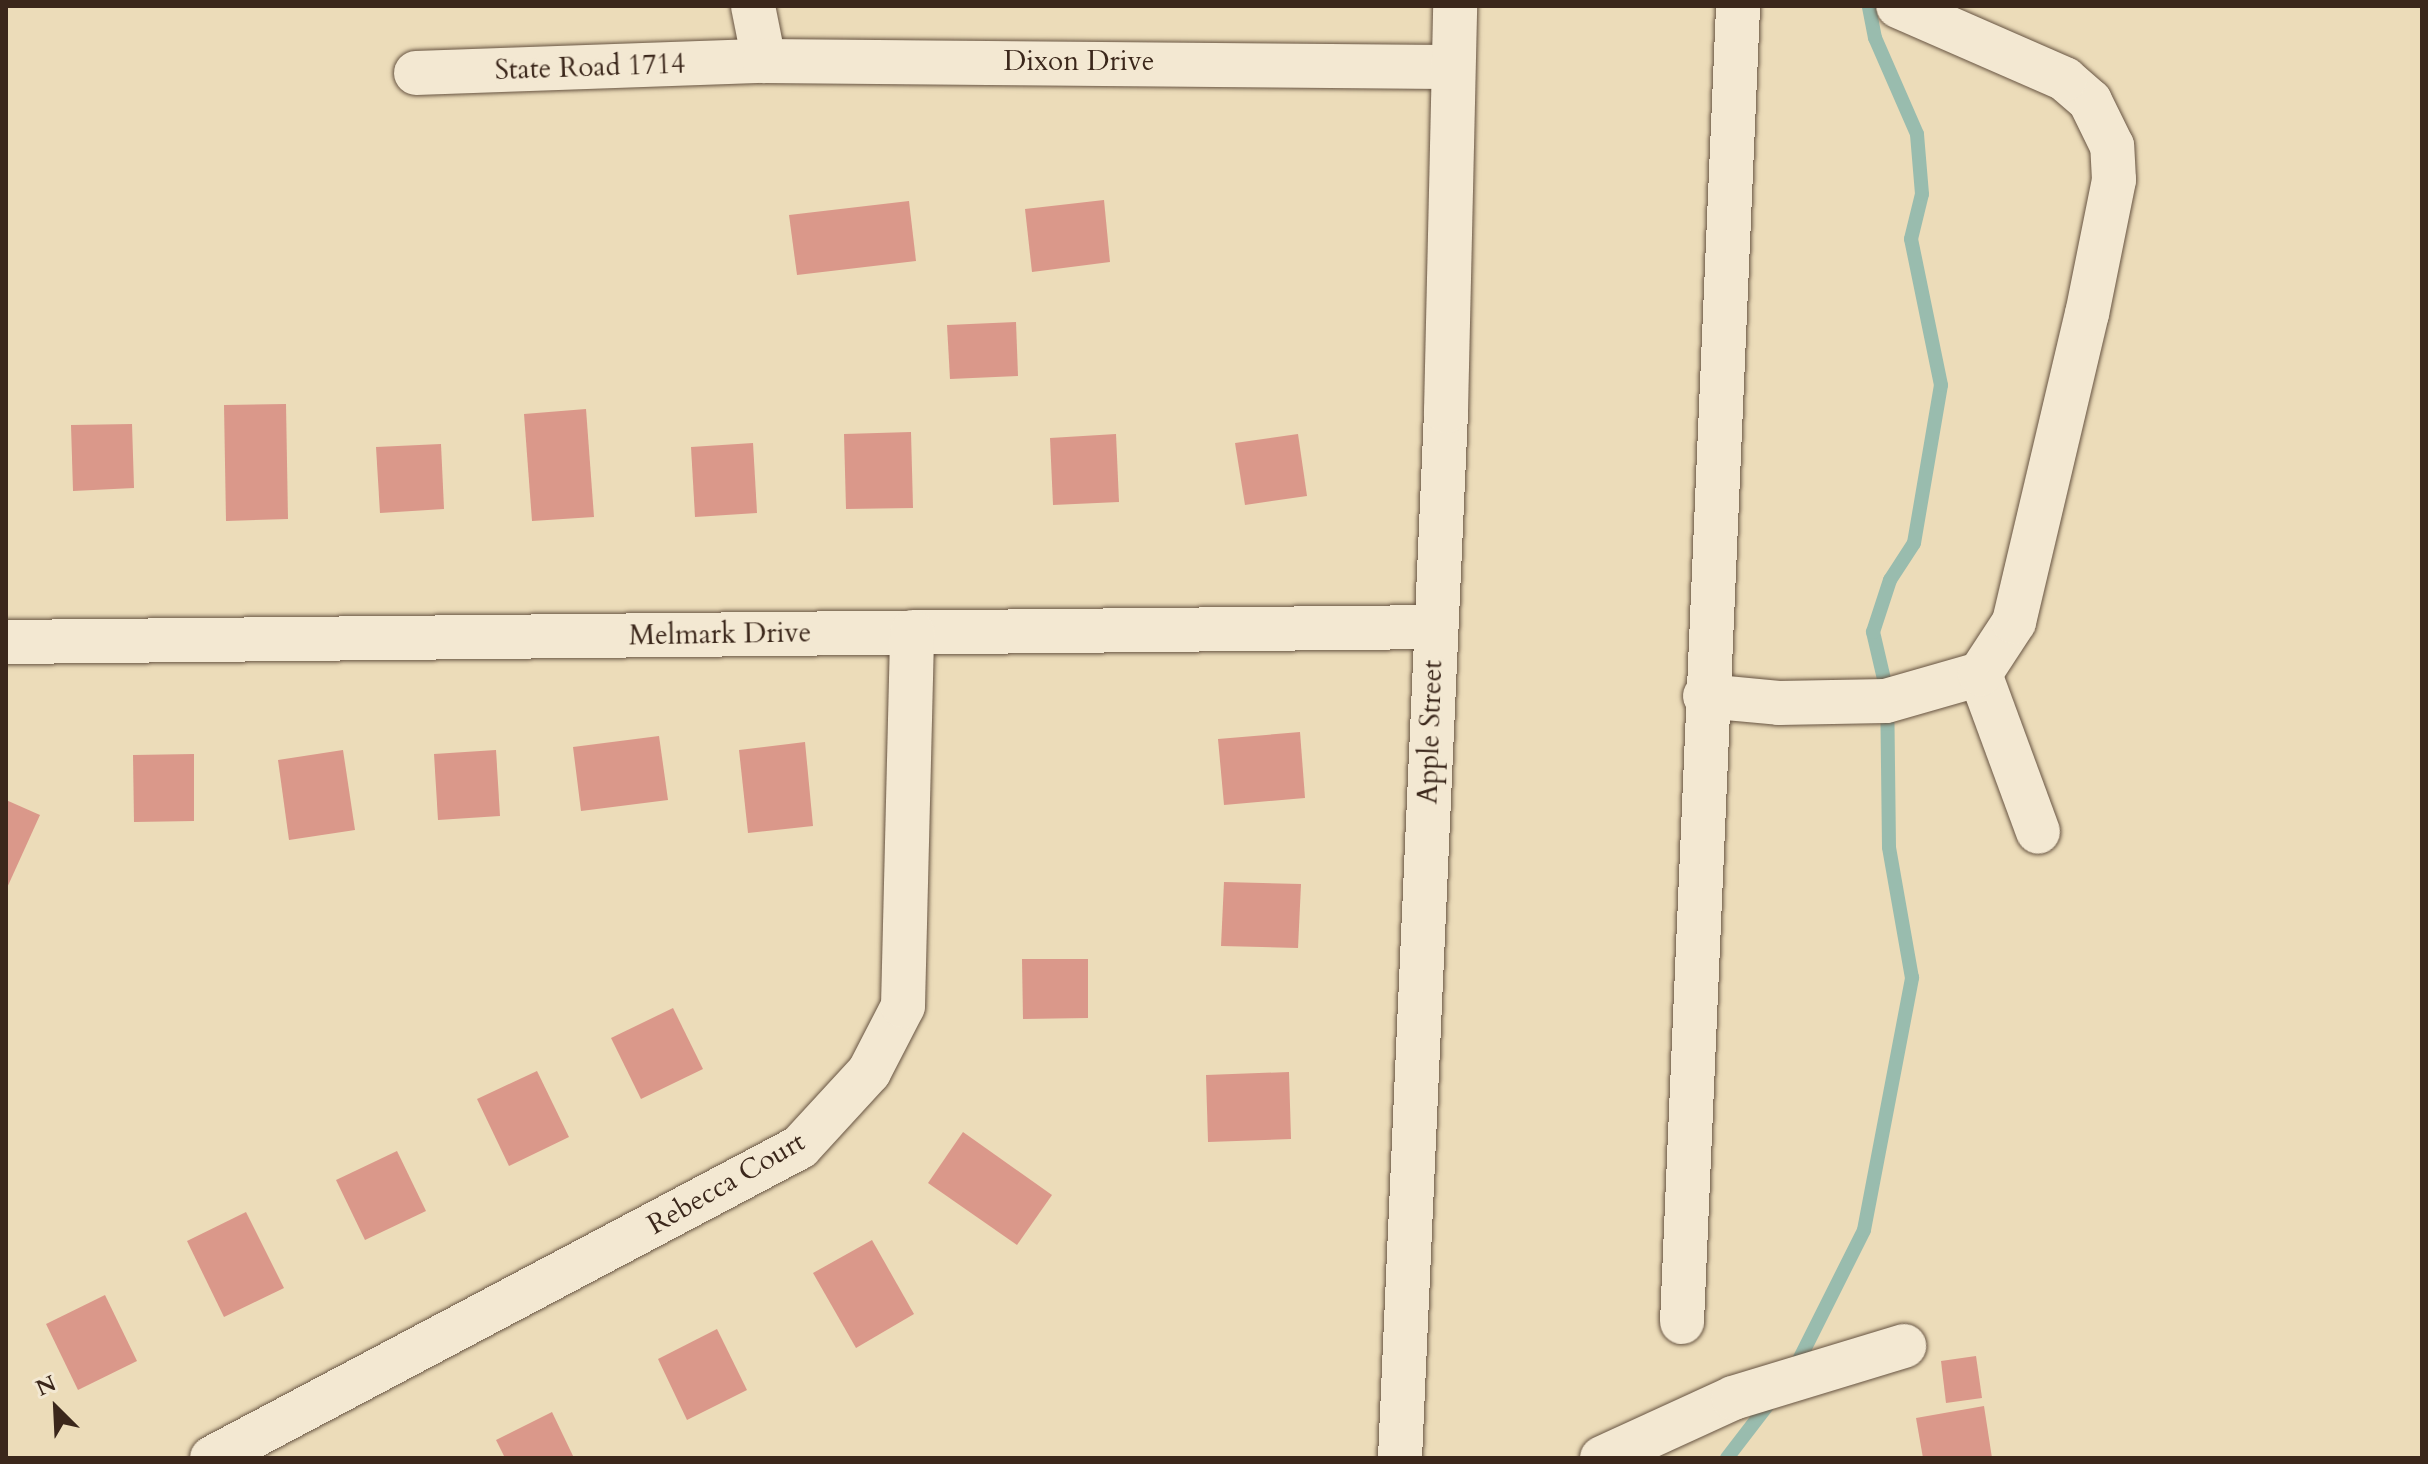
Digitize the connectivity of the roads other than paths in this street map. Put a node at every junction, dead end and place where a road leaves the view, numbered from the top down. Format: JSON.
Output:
{"nodes":[{"id":1,"x":753,"y":6,"type":"edge"},
{"id":2,"x":1455,"y":6,"type":"edge"},
{"id":3,"x":1738,"y":6,"type":"edge"},
{"id":4,"x":1898,"y":6,"type":"edge"},
{"id":5,"x":764,"y":61,"type":"junction"},
{"id":6,"x":1450,"y":67,"type":"junction"},
{"id":7,"x":416,"y":73,"type":"dead end"},
{"id":8,"x":1435,"y":627,"type":"junction"},
{"id":9,"x":912,"y":632,"type":"junction"},
{"id":10,"x":6,"y":642,"type":"edge"},
{"id":11,"x":1980,"y":674,"type":"junction"},
{"id":12,"x":1705,"y":696,"type":"junction"},
{"id":13,"x":2038,"y":832,"type":"dead end"},
{"id":14,"x":1682,"y":1322,"type":"dead end"},
{"id":15,"x":1904,"y":1346,"type":"dead end"},
{"id":16,"x":212,"y":1458,"type":"edge"},
{"id":17,"x":1400,"y":1458,"type":"edge"},
{"id":18,"x":1602,"y":1458,"type":"edge"}],
"edges":[{"from":1,"to":5,"type":"street"},
{"from":2,"to":6,"type":"street","name":"Apple Street"},
{"from":3,"to":12,"type":"street"},
{"from":4,"to":11,"type":"street"},
{"from":5,"to":6,"type":"street","name":"Dixon Drive"},
{"from":5,"to":7,"type":"street","name":"State Road 1714"},
{"from":6,"to":8,"type":"street","name":"Apple Street"},
{"from":8,"to":9,"type":"street","name":"Melmark Drive"},
{"from":8,"to":17,"type":"street","name":"Apple Street"},
{"from":9,"to":10,"type":"street","name":"Melmark Drive"},
{"from":9,"to":16,"type":"street","name":"Rebecca Court"},
{"from":11,"to":12,"type":"street"},
{"from":11,"to":13,"type":"street"},
{"from":12,"to":14,"type":"street"},
{"from":15,"to":18,"type":"street"}]}
